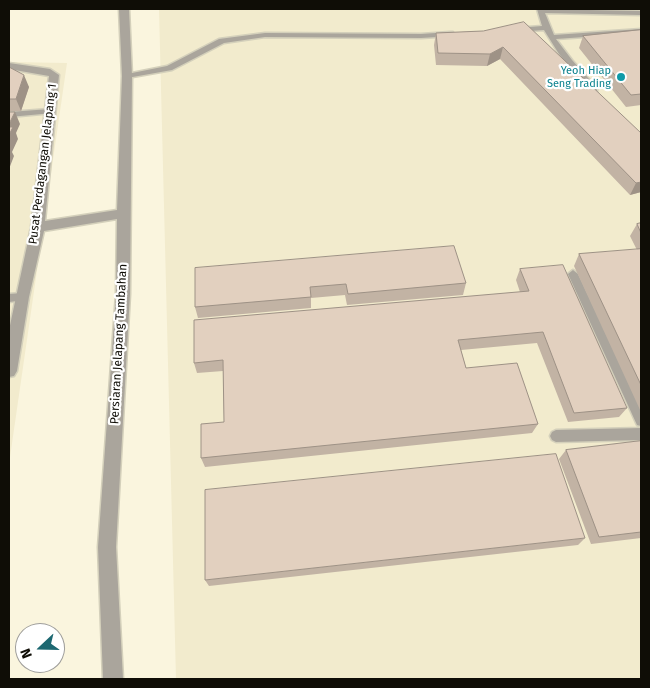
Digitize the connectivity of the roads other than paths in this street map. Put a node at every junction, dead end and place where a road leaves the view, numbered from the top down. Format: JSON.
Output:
{"nodes":[{"id":1,"x":124,"y":9,"type":"edge"},
{"id":2,"x":540,"y":10,"type":"edge"},
{"id":3,"x":641,"y":12,"type":"edge"},
{"id":4,"x":546,"y":28,"type":"junction"},
{"id":5,"x":508,"y":30,"type":"edge"},
{"id":6,"x":641,"y":31,"type":"edge"},
{"id":7,"x":460,"y":33,"type":"edge"},
{"id":8,"x":551,"y":37,"type":"junction"},
{"id":9,"x":9,"y":66,"type":"edge"},
{"id":10,"x":127,"y":76,"type":"junction"},
{"id":11,"x":601,"y":98,"type":"edge"},
{"id":12,"x":50,"y":111,"type":"junction"},
{"id":13,"x":9,"y":115,"type":"edge"},
{"id":14,"x":123,"y":214,"type":"junction"},
{"id":15,"x":38,"y":228,"type":"junction"},
{"id":16,"x":573,"y":274,"type":"dead end"},
{"id":17,"x":16,"y":297,"type":"edge"},
{"id":18,"x":9,"y":371,"type":"edge"},
{"id":19,"x":641,"y":421,"type":"edge"},
{"id":20,"x":641,"y":434,"type":"edge"},
{"id":21,"x":556,"y":436,"type":"dead end"},
{"id":22,"x":113,"y":679,"type":"edge"}],
"edges":[{"from":1,"to":10,"type":"street","name":"Persiaran Jelapang Tambahan"},
{"from":2,"to":3,"type":"lane"},
{"from":2,"to":4,"type":"lane"},
{"from":4,"to":5,"type":"lane"},
{"from":4,"to":8,"type":"lane"},
{"from":6,"to":8,"type":"lane"},
{"from":7,"to":10,"type":"lane"},
{"from":8,"to":11,"type":"lane"},
{"from":9,"to":12,"type":"street","name":"Pusat Perdagangan Jelapang 1"},
{"from":10,"to":14,"type":"street","name":"Persiaran Jelapang Tambahan"},
{"from":12,"to":13,"type":"lane"},
{"from":12,"to":15,"type":"street","name":"Pusat Perdagangan Jelapang 1"},
{"from":14,"to":15,"type":"street"},
{"from":14,"to":22,"type":"street","name":"Persiaran Jelapang Tambahan"},
{"from":15,"to":17,"type":"street","name":"Pusat Perdagangan Jelapang 1"},
{"from":16,"to":19,"type":"lane"},
{"from":17,"to":18,"type":"street","name":"Pusat Perdagangan Jelapang 1"},
{"from":20,"to":21,"type":"lane"}]}
